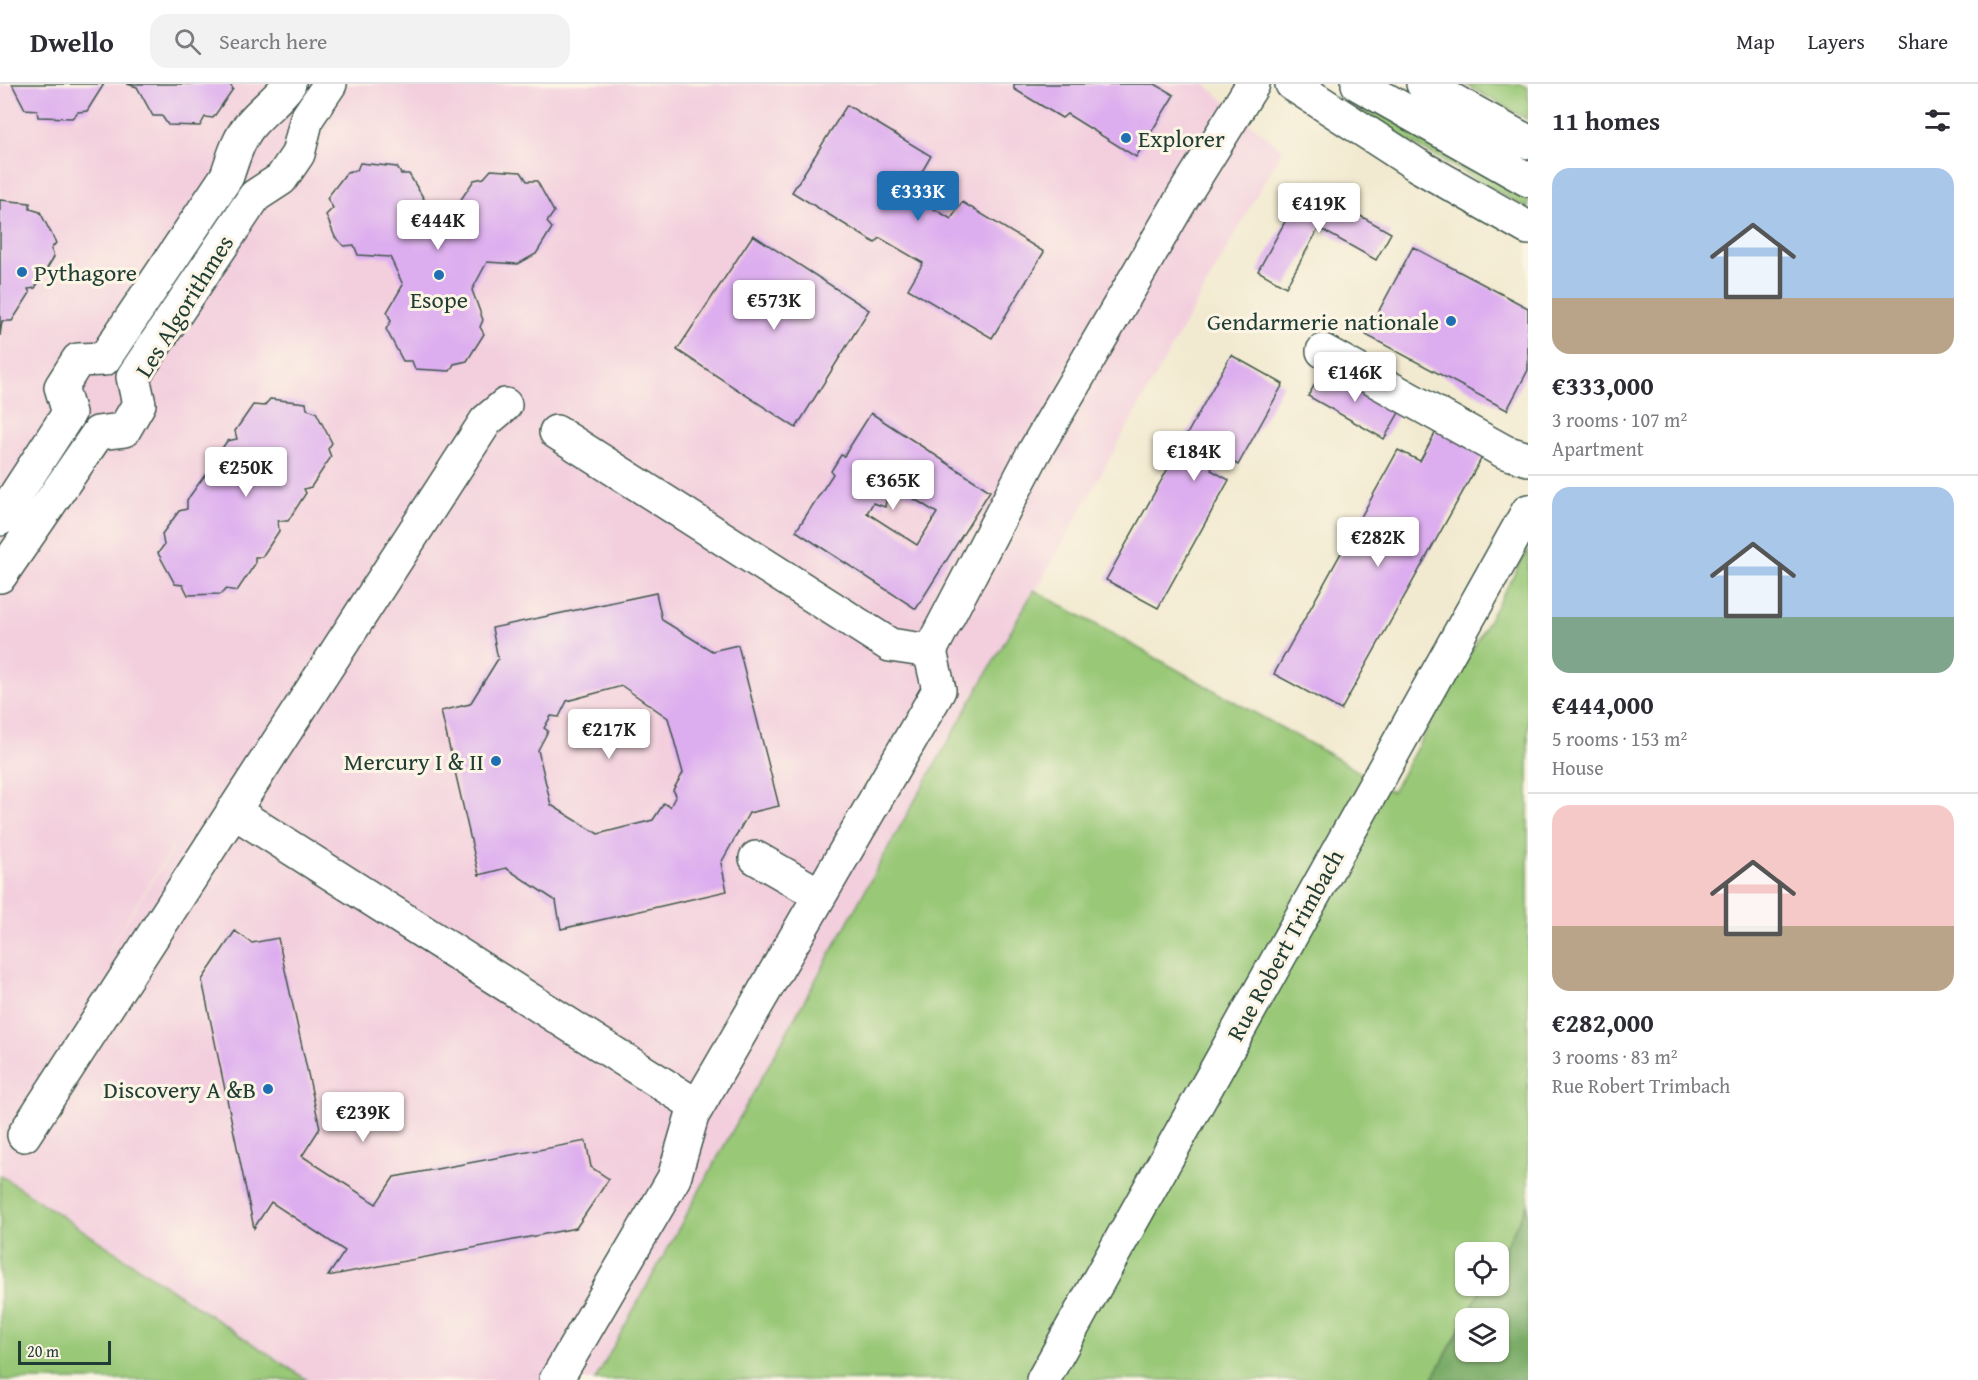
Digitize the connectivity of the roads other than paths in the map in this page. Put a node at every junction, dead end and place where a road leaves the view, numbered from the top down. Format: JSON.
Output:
{"nodes":[{"id":1,"x":330,"y":84,"type":"edge"},
{"id":2,"x":1252,"y":84,"type":"edge"},
{"id":3,"x":1292,"y":84,"type":"edge"},
{"id":4,"x":1358,"y":84,"type":"edge"},
{"id":5,"x":1423,"y":84,"type":"edge"},
{"id":6,"x":284,"y":92,"type":"edge"},
{"id":7,"x":307,"y":118,"type":"junction"},
{"id":8,"x":1528,"y":142,"type":"edge"},
{"id":9,"x":227,"y":176,"type":"junction"},
{"id":10,"x":1528,"y":180,"type":"edge"},
{"id":11,"x":255,"y":196,"type":"junction"},
{"id":12,"x":1528,"y":228,"type":"edge"},
{"id":13,"x":1323,"y":351,"type":"dead end"},
{"id":14,"x":104,"y":359,"type":"junction"},
{"id":15,"x":134,"y":377,"type":"junction"},
{"id":16,"x":505,"y":405,"type":"dead end"},
{"id":17,"x":69,"y":413,"type":"junction"},
{"id":18,"x":98,"y":432,"type":"junction"},
{"id":19,"x":556,"y":432,"type":"dead end"},
{"id":20,"x":1528,"y":459,"type":"edge"},
{"id":21,"x":1528,"y":511,"type":"edge"},
{"id":22,"x":0,"y":519,"type":"edge"},
{"id":23,"x":0,"y":576,"type":"edge"},
{"id":24,"x":930,"y":651,"type":"junction"},
{"id":25,"x":233,"y":811,"type":"junction"},
{"id":26,"x":756,"y":858,"type":"dead end"},
{"id":27,"x":820,"y":895,"type":"junction"},
{"id":28,"x":698,"y":1106,"type":"junction"},
{"id":29,"x":24,"y":1135,"type":"dead end"},
{"id":30,"x":556,"y":1380,"type":"edge"},
{"id":31,"x":1043,"y":1380,"type":"edge"}],
"edges":[{"from":1,"to":7,"type":"street","name":"Les Algorithmes"},
{"from":2,"to":24,"type":"street"},
{"from":3,"to":12,"type":"street"},
{"from":4,"to":10,"type":"street"},
{"from":5,"to":8,"type":"street"},
{"from":6,"to":7,"type":"street"},
{"from":6,"to":9,"type":"street","name":"Les Algorithmes"},
{"from":7,"to":11,"type":"street","name":"Les Algorithmes"},
{"from":9,"to":11,"type":"street"},
{"from":9,"to":14,"type":"street","name":"Les Algorithmes"},
{"from":11,"to":15,"type":"street","name":"Les Algorithmes"},
{"from":13,"to":20,"type":"street"},
{"from":14,"to":15,"type":"street"},
{"from":14,"to":17,"type":"street","name":"Les Algorithmes"},
{"from":15,"to":18,"type":"street","name":"Les Algorithmes"},
{"from":16,"to":25,"type":"street"},
{"from":17,"to":18,"type":"street"},
{"from":17,"to":22,"type":"street"},
{"from":18,"to":23,"type":"street"},
{"from":19,"to":24,"type":"street"},
{"from":21,"to":31,"type":"street","name":"Rue Robert Trimbach"},
{"from":24,"to":27,"type":"street"},
{"from":25,"to":28,"type":"street"},
{"from":25,"to":29,"type":"street"},
{"from":26,"to":27,"type":"street"},
{"from":27,"to":28,"type":"street"},
{"from":28,"to":30,"type":"street"}]}
